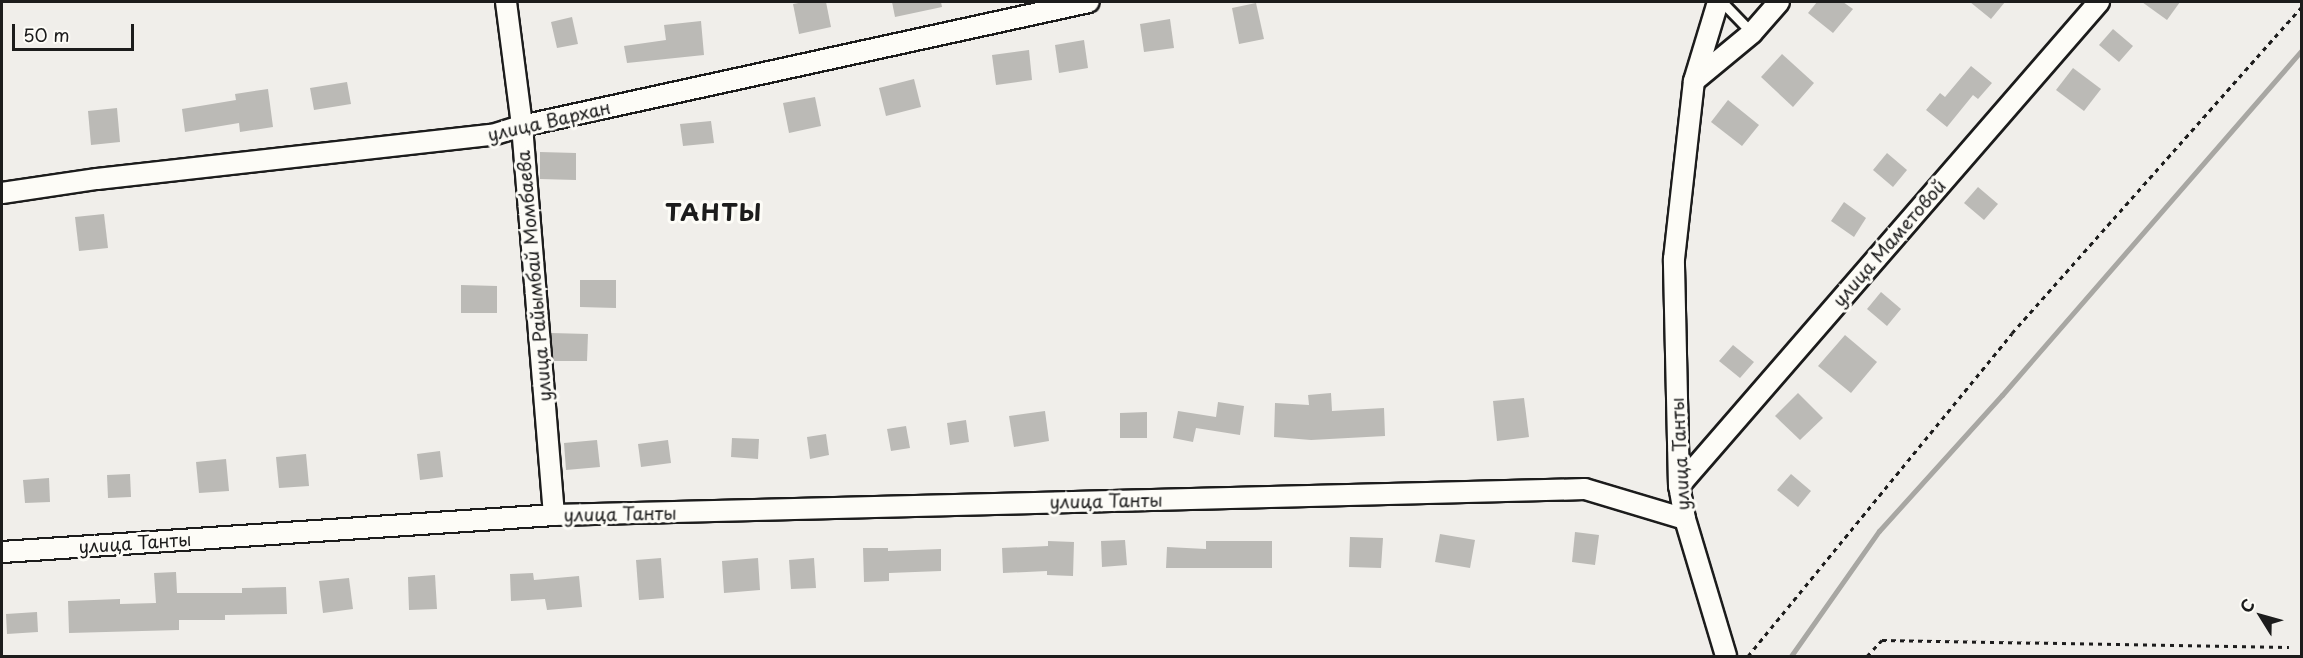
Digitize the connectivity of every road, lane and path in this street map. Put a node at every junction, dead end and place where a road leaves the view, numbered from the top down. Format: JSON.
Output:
{"nodes":[{"id":1,"x":506,"y":2,"type":"edge"},
{"id":2,"x":1089,"y":2,"type":"edge"},
{"id":3,"x":1720,"y":2,"type":"edge"},
{"id":4,"x":1779,"y":2,"type":"edge"},
{"id":5,"x":2099,"y":2,"type":"edge"},
{"id":6,"x":2301,"y":6,"type":"edge"},
{"id":7,"x":1752,"y":33,"type":"junction"},
{"id":8,"x":1694,"y":81,"type":"junction"},
{"id":9,"x":522,"y":126,"type":"junction"},
{"id":10,"x":2,"y":193,"type":"edge"},
{"id":11,"x":1679,"y":486,"type":"junction"},
{"id":12,"x":554,"y":515,"type":"junction"},
{"id":13,"x":1685,"y":519,"type":"junction"},
{"id":14,"x":2,"y":552,"type":"edge"},
{"id":15,"x":2289,"y":647,"type":"dead end"},
{"id":16,"x":1726,"y":657,"type":"edge"},
{"id":17,"x":1748,"y":657,"type":"edge"},
{"id":18,"x":1867,"y":657,"type":"edge"}],
"edges":[{"from":1,"to":9,"type":"street","name":"улица Райымбай Момбаева"},
{"from":2,"to":9,"type":"street","name":"улица Вархан"},
{"from":3,"to":7,"type":"lane"},
{"from":3,"to":8,"type":"street","name":"улица Танты"},
{"from":4,"to":7,"type":"street"},
{"from":5,"to":11,"type":"street","name":"улица Маметовой"},
{"from":6,"to":17,"type":"path"},
{"from":7,"to":8,"type":"street"},
{"from":8,"to":11,"type":"street","name":"улица Танты"},
{"from":9,"to":10,"type":"street","name":"улица Вархан"},
{"from":9,"to":12,"type":"street","name":"улица Райымбай Момбаева"},
{"from":11,"to":13,"type":"street","name":"улица Танты"},
{"from":12,"to":13,"type":"street","name":"улица Танты"},
{"from":12,"to":14,"type":"street","name":"улица Танты"},
{"from":13,"to":16,"type":"street"},
{"from":15,"to":18,"type":"path"}]}
